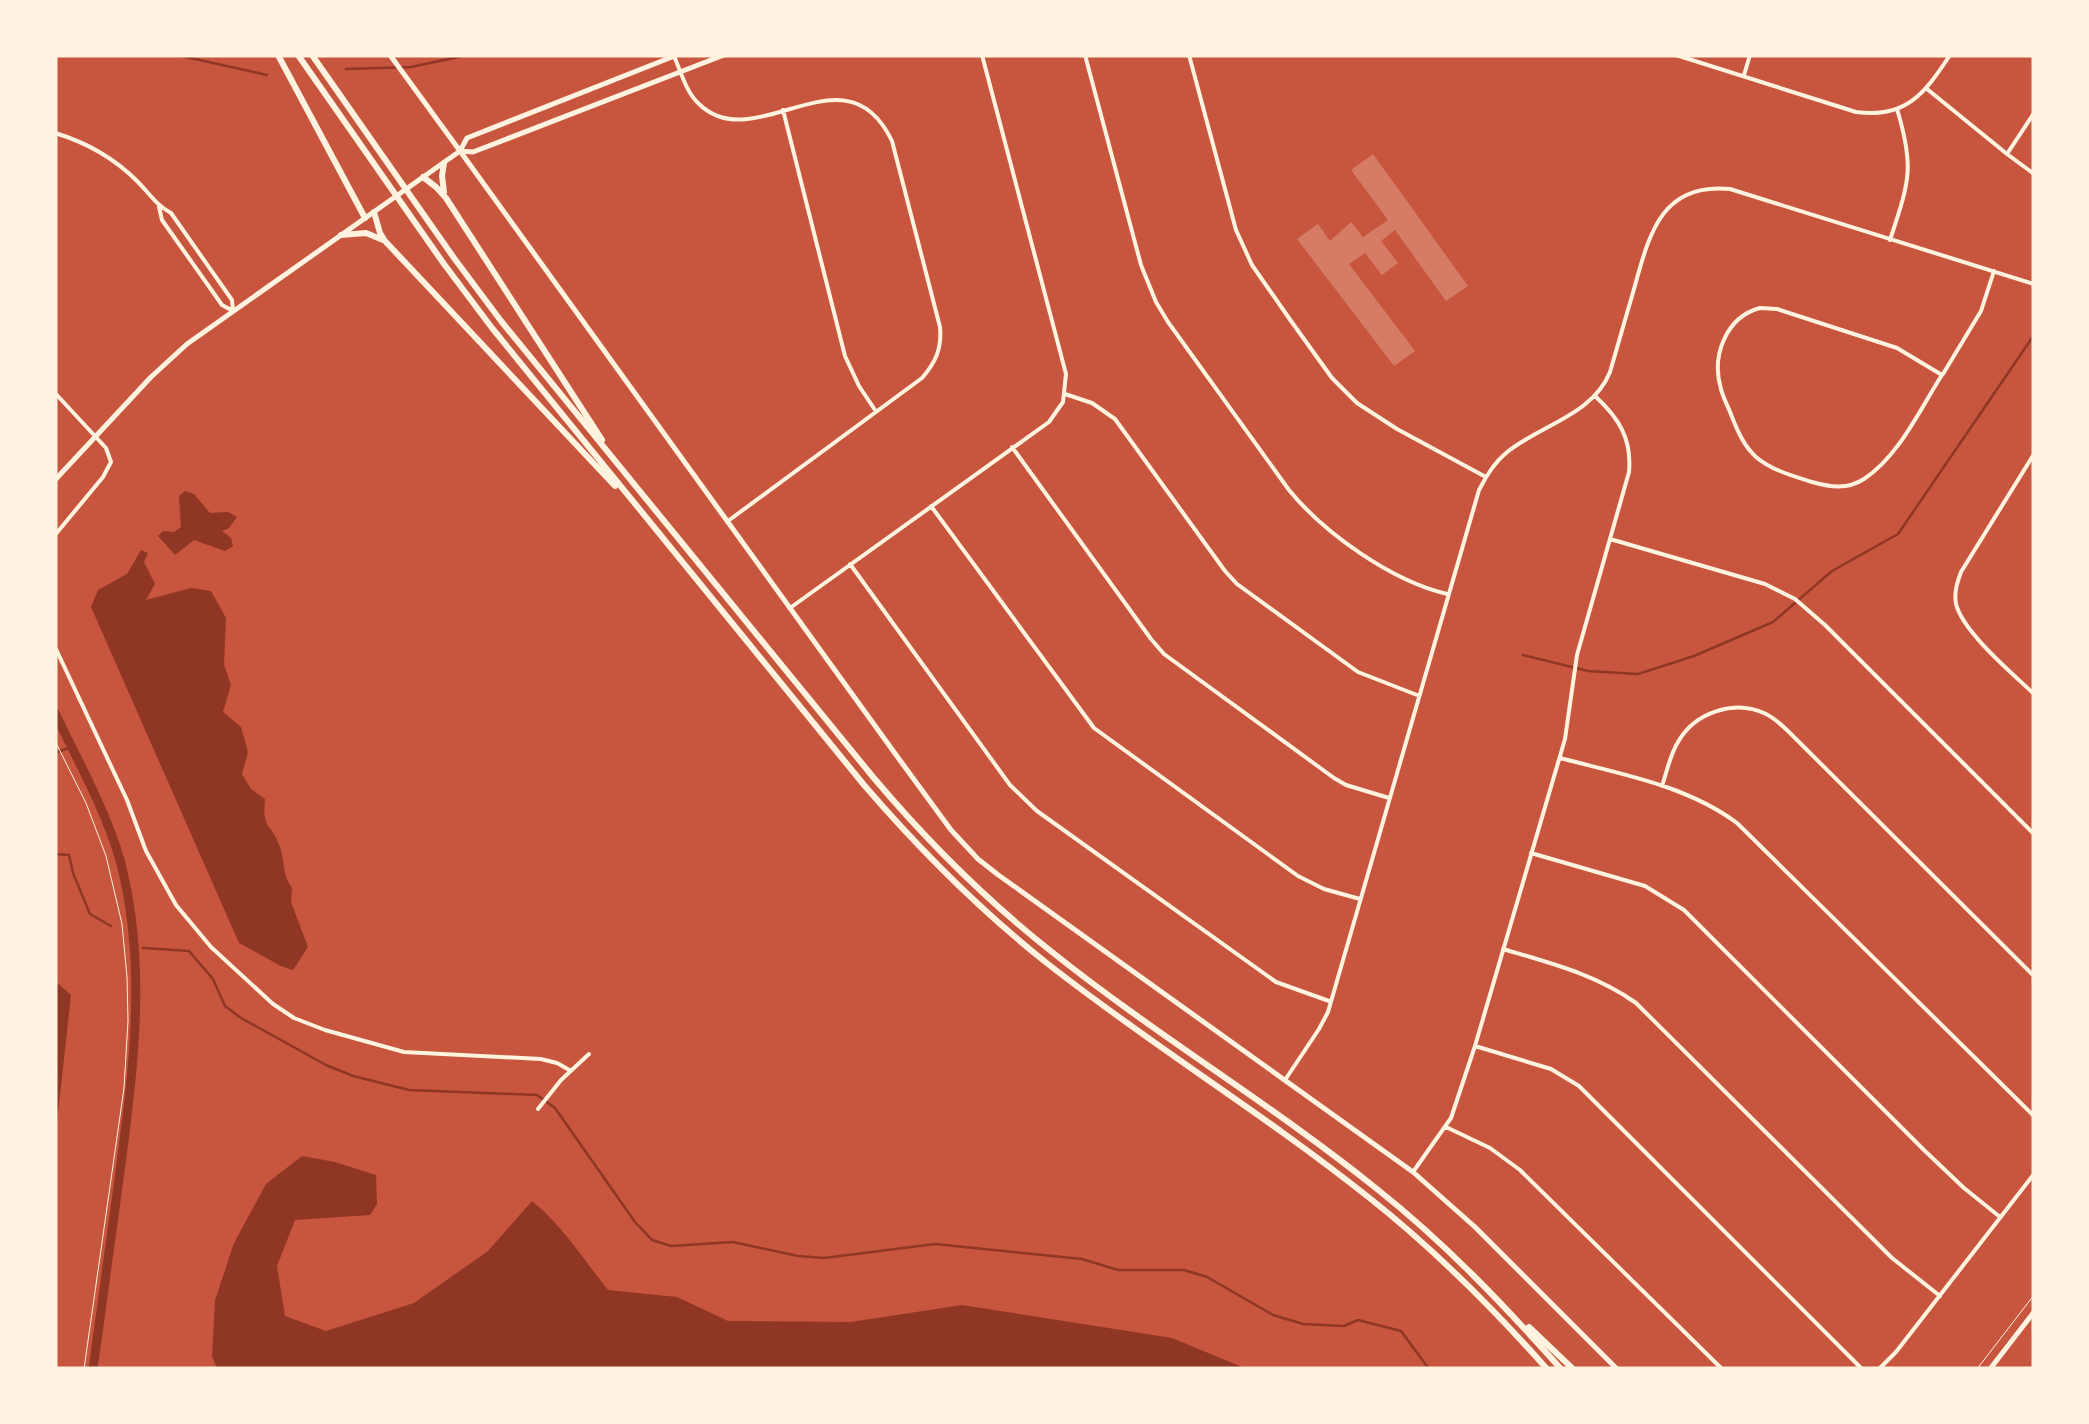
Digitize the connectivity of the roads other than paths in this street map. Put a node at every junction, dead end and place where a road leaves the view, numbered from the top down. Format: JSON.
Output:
{"nodes":[{"id":1,"x":278,"y":55,"type":"edge"},
{"id":2,"x":298,"y":55,"type":"edge"},
{"id":3,"x":312,"y":55,"type":"edge"},
{"id":4,"x":390,"y":55,"type":"edge"},
{"id":5,"x":724,"y":55,"type":"edge"},
{"id":6,"x":982,"y":55,"type":"edge"},
{"id":7,"x":1085,"y":55,"type":"edge"},
{"id":8,"x":1189,"y":55,"type":"edge"},
{"id":9,"x":1676,"y":55,"type":"edge"},
{"id":10,"x":1750,"y":55,"type":"edge"},
{"id":11,"x":1950,"y":55,"type":"edge"},
{"id":12,"x":676,"y":56,"type":"edge"},
{"id":13,"x":680,"y":72,"type":"junction"},
{"id":14,"x":1744,"y":76,"type":"junction"},
{"id":15,"x":1927,"y":89,"type":"junction"},
{"id":16,"x":1897,"y":109,"type":"junction"},
{"id":17,"x":782,"y":110,"type":"junction"},
{"id":18,"x":2034,"y":113,"type":"edge"},
{"id":19,"x":55,"y":133,"type":"edge"},
{"id":20,"x":460,"y":151,"type":"junction"},
{"id":21,"x":2006,"y":154,"type":"junction"},
{"id":22,"x":444,"y":163,"type":"junction"},
{"id":23,"x":2034,"y":174,"type":"edge"},
{"id":24,"x":423,"y":177,"type":"junction"},
{"id":25,"x":446,"y":198,"type":"junction"},
{"id":26,"x":159,"y":207,"type":"junction"},
{"id":27,"x":374,"y":212,"type":"junction"},
{"id":28,"x":365,"y":218,"type":"junction"},
{"id":29,"x":341,"y":235,"type":"junction"},
{"id":30,"x":1890,"y":240,"type":"junction"},
{"id":31,"x":385,"y":241,"type":"junction"},
{"id":32,"x":1994,"y":272,"type":"junction"},
{"id":33,"x":2034,"y":284,"type":"edge"},
{"id":34,"x":233,"y":311,"type":"junction"},
{"id":35,"x":1942,"y":374,"type":"junction"},
{"id":36,"x":55,"y":393,"type":"edge"},
{"id":37,"x":1065,"y":394,"type":"junction"},
{"id":38,"x":1595,"y":396,"type":"junction"},
{"id":39,"x":876,"y":412,"type":"junction"},
{"id":40,"x":95,"y":437,"type":"junction"},
{"id":41,"x":1012,"y":448,"type":"junction"},
{"id":42,"x":2034,"y":454,"type":"edge"},
{"id":43,"x":622,"y":470,"type":"junction"},
{"id":44,"x":1486,"y":476,"type":"junction"},
{"id":45,"x":55,"y":480,"type":"edge"},
{"id":46,"x":931,"y":506,"type":"junction"},
{"id":47,"x":728,"y":521,"type":"junction"},
{"id":48,"x":654,"y":528,"type":"junction"},
{"id":49,"x":55,"y":535,"type":"edge"},
{"id":50,"x":1610,"y":539,"type":"junction"},
{"id":51,"x":850,"y":564,"type":"junction"},
{"id":52,"x":1448,"y":595,"type":"junction"},
{"id":53,"x":790,"y":608,"type":"junction"},
{"id":54,"x":55,"y":647,"type":"edge"},
{"id":55,"x":2034,"y":694,"type":"edge"},
{"id":56,"x":1419,"y":696,"type":"junction"},
{"id":57,"x":1560,"y":758,"type":"junction"},
{"id":58,"x":1662,"y":786,"type":"junction"},
{"id":59,"x":1389,"y":798,"type":"junction"},
{"id":60,"x":2034,"y":834,"type":"edge"},
{"id":61,"x":1532,"y":853,"type":"junction"},
{"id":62,"x":1360,"y":900,"type":"junction"},
{"id":63,"x":1503,"y":949,"type":"junction"},
{"id":64,"x":2034,"y":976,"type":"edge"},
{"id":65,"x":1331,"y":1001,"type":"junction"},
{"id":66,"x":1476,"y":1046,"type":"junction"},
{"id":67,"x":590,"y":1054,"type":"dead end"},
{"id":68,"x":570,"y":1071,"type":"junction"},
{"id":69,"x":1285,"y":1080,"type":"junction"},
{"id":70,"x":538,"y":1109,"type":"dead end"},
{"id":71,"x":2034,"y":1116,"type":"edge"},
{"id":72,"x":1446,"y":1127,"type":"junction"},
{"id":73,"x":1413,"y":1172,"type":"junction"},
{"id":74,"x":2034,"y":1174,"type":"edge"},
{"id":75,"x":2000,"y":1217,"type":"junction"},
{"id":76,"x":1495,"y":1296,"type":"junction"},
{"id":77,"x":1940,"y":1296,"type":"junction"},
{"id":78,"x":2034,"y":1312,"type":"edge"},
{"id":79,"x":1544,"y":1369,"type":"edge"},
{"id":80,"x":1561,"y":1369,"type":"edge"},
{"id":81,"x":1573,"y":1369,"type":"edge"},
{"id":82,"x":1618,"y":1369,"type":"edge"},
{"id":83,"x":1722,"y":1369,"type":"edge"},
{"id":84,"x":1862,"y":1369,"type":"edge"},
{"id":85,"x":1879,"y":1369,"type":"edge"},
{"id":86,"x":1990,"y":1369,"type":"edge"}],
"edges":[{"from":1,"to":28,"type":"highway"},
{"from":2,"to":48,"type":"highway"},
{"from":3,"to":43,"type":"highway"},
{"from":4,"to":20,"type":"street"},
{"from":5,"to":13,"type":"street"},
{"from":6,"to":37,"type":"street"},
{"from":7,"to":52,"type":"street"},
{"from":8,"to":44,"type":"street"},
{"from":9,"to":14,"type":"street"},
{"from":10,"to":14,"type":"street"},
{"from":11,"to":15,"type":"street"},
{"from":12,"to":13,"type":"street"},
{"from":12,"to":20,"type":"street"},
{"from":13,"to":17,"type":"street"},
{"from":13,"to":20,"type":"street"},
{"from":14,"to":16,"type":"street"},
{"from":15,"to":16,"type":"street"},
{"from":15,"to":21,"type":"street"},
{"from":16,"to":30,"type":"street"},
{"from":17,"to":39,"type":"street"},
{"from":17,"to":39,"type":"street"},
{"from":18,"to":21,"type":"street"},
{"from":19,"to":26,"type":"street"},
{"from":20,"to":22,"type":"street"},
{"from":20,"to":47,"type":"street"},
{"from":21,"to":23,"type":"street"},
{"from":22,"to":24,"type":"street"},
{"from":22,"to":25,"type":"highway"},
{"from":24,"to":25,"type":"highway"},
{"from":24,"to":27,"type":"street"},
{"from":25,"to":43,"type":"highway"},
{"from":26,"to":34,"type":"street"},
{"from":26,"to":34,"type":"street"},
{"from":27,"to":28,"type":"street"},
{"from":27,"to":31,"type":"highway"},
{"from":28,"to":29,"type":"street"},
{"from":29,"to":31,"type":"highway"},
{"from":29,"to":34,"type":"street"},
{"from":30,"to":32,"type":"street"},
{"from":30,"to":38,"type":"street"},
{"from":31,"to":48,"type":"highway"},
{"from":32,"to":33,"type":"street"},
{"from":32,"to":35,"type":"street"},
{"from":34,"to":40,"type":"street"},
{"from":35,"to":35,"type":"street"},
{"from":36,"to":40,"type":"street"},
{"from":37,"to":41,"type":"street"},
{"from":37,"to":56,"type":"street"},
{"from":38,"to":44,"type":"street"},
{"from":38,"to":50,"type":"street"},
{"from":39,"to":47,"type":"street"},
{"from":40,"to":45,"type":"street"},
{"from":40,"to":49,"type":"street"},
{"from":41,"to":46,"type":"street"},
{"from":41,"to":59,"type":"street"},
{"from":42,"to":55,"type":"street"},
{"from":43,"to":76,"type":"highway"},
{"from":44,"to":52,"type":"street"},
{"from":46,"to":51,"type":"street"},
{"from":46,"to":62,"type":"street"},
{"from":47,"to":53,"type":"street"},
{"from":48,"to":79,"type":"highway"},
{"from":50,"to":57,"type":"street"},
{"from":50,"to":60,"type":"street"},
{"from":51,"to":53,"type":"street"},
{"from":51,"to":65,"type":"street"},
{"from":52,"to":56,"type":"street"},
{"from":53,"to":69,"type":"street"},
{"from":54,"to":68,"type":"street"},
{"from":56,"to":59,"type":"street"},
{"from":57,"to":58,"type":"street"},
{"from":57,"to":61,"type":"street"},
{"from":58,"to":64,"type":"street"},
{"from":58,"to":71,"type":"street"},
{"from":59,"to":62,"type":"street"},
{"from":61,"to":63,"type":"street"},
{"from":61,"to":75,"type":"street"},
{"from":62,"to":65,"type":"street"},
{"from":63,"to":66,"type":"street"},
{"from":63,"to":77,"type":"street"},
{"from":65,"to":69,"type":"street"},
{"from":66,"to":72,"type":"street"},
{"from":66,"to":84,"type":"street"},
{"from":67,"to":68,"type":"street"},
{"from":68,"to":70,"type":"street"},
{"from":69,"to":73,"type":"street"},
{"from":72,"to":73,"type":"street"},
{"from":72,"to":83,"type":"street"},
{"from":73,"to":82,"type":"street"},
{"from":74,"to":75,"type":"street"},
{"from":75,"to":77,"type":"street"},
{"from":76,"to":80,"type":"highway"},
{"from":76,"to":81,"type":"highway"},
{"from":77,"to":85,"type":"street"},
{"from":78,"to":86,"type":"street"}]}
